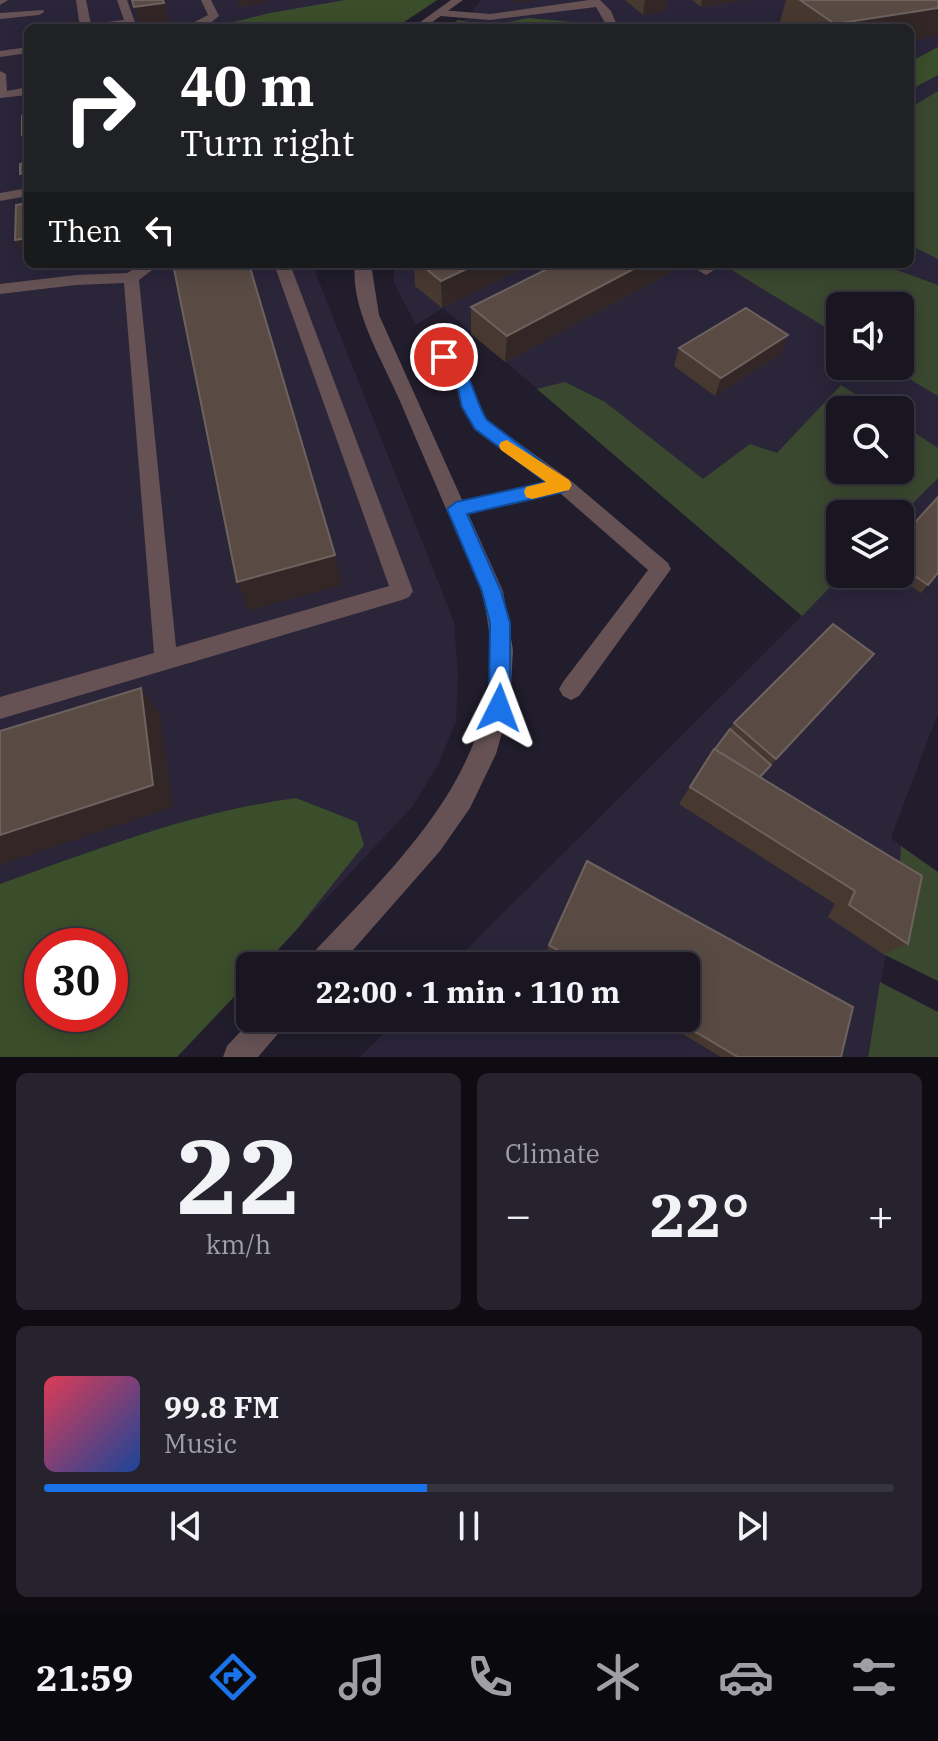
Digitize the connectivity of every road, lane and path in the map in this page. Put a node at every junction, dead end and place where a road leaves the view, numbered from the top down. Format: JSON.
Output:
{"nodes":[{"id":1,"x":81,"y":0,"type":"edge"},
{"id":2,"x":122,"y":0,"type":"edge"},
{"id":3,"x":206,"y":0,"type":"edge"},
{"id":4,"x":458,"y":0,"type":"edge"},
{"id":5,"x":596,"y":2,"type":"edge"},
{"id":6,"x":39,"y":6,"type":"edge"},
{"id":7,"x":440,"y":13,"type":"junction"},
{"id":8,"x":0,"y":16,"type":"edge"},
{"id":9,"x":84,"y":24,"type":"edge"},
{"id":10,"x":131,"y":24,"type":"edge"},
{"id":11,"x":197,"y":24,"type":"edge"},
{"id":12,"x":423,"y":24,"type":"edge"},
{"id":13,"x":611,"y":24,"type":"edge"},
{"id":14,"x":24,"y":51,"type":"edge"},
{"id":15,"x":0,"y":54,"type":"edge"},
{"id":16,"x":0,"y":74,"type":"edge"},
{"id":17,"x":24,"y":92,"type":"edge"},
{"id":18,"x":2,"y":95,"type":"edge"},
{"id":19,"x":0,"y":109,"type":"edge"},
{"id":20,"x":24,"y":193,"type":"edge"},
{"id":21,"x":0,"y":197,"type":"edge"},
{"id":22,"x":146,"y":268,"type":"edge"},
{"id":23,"x":283,"y":268,"type":"edge"},
{"id":24,"x":363,"y":268,"type":"edge"},
{"id":25,"x":131,"y":278,"type":"junction"},
{"id":26,"x":0,"y":289,"type":"edge"},
{"id":27,"x":444,"y":357,"type":"dead end"},
{"id":28,"x":563,"y":485,"type":"junction"},
{"id":29,"x":456,"y":509,"type":"junction"},
{"id":30,"x":166,"y":659,"type":"junction"},
{"id":31,"x":571,"y":689,"type":"dead end"},
{"id":32,"x":0,"y":708,"type":"edge"},
{"id":33,"x":332,"y":952,"type":"edge"},
{"id":34,"x":260,"y":1032,"type":"edge"},
{"id":35,"x":238,"y":1057,"type":"edge"}],
"edges":[{"from":1,"to":9,"type":"street"},
{"from":2,"to":10,"type":"street"},
{"from":3,"to":11,"type":"street"},
{"from":4,"to":7,"type":"street"},
{"from":5,"to":7,"type":"street"},
{"from":5,"to":13,"type":"street"},
{"from":6,"to":8,"type":"street"},
{"from":7,"to":12,"type":"street"},
{"from":14,"to":15,"type":"street"},
{"from":16,"to":18,"type":"street"},
{"from":17,"to":18,"type":"street"},
{"from":18,"to":19,"type":"street"},
{"from":20,"to":21,"type":"street"},
{"from":22,"to":25,"type":"street"},
{"from":23,"to":30,"type":"street"},
{"from":24,"to":29,"type":"street"},
{"from":25,"to":26,"type":"street"},
{"from":25,"to":30,"type":"street"},
{"from":27,"to":28,"type":"street"},
{"from":28,"to":29,"type":"street"},
{"from":28,"to":31,"type":"street"},
{"from":29,"to":33,"type":"street"},
{"from":30,"to":32,"type":"street"},
{"from":34,"to":35,"type":"street"}]}
